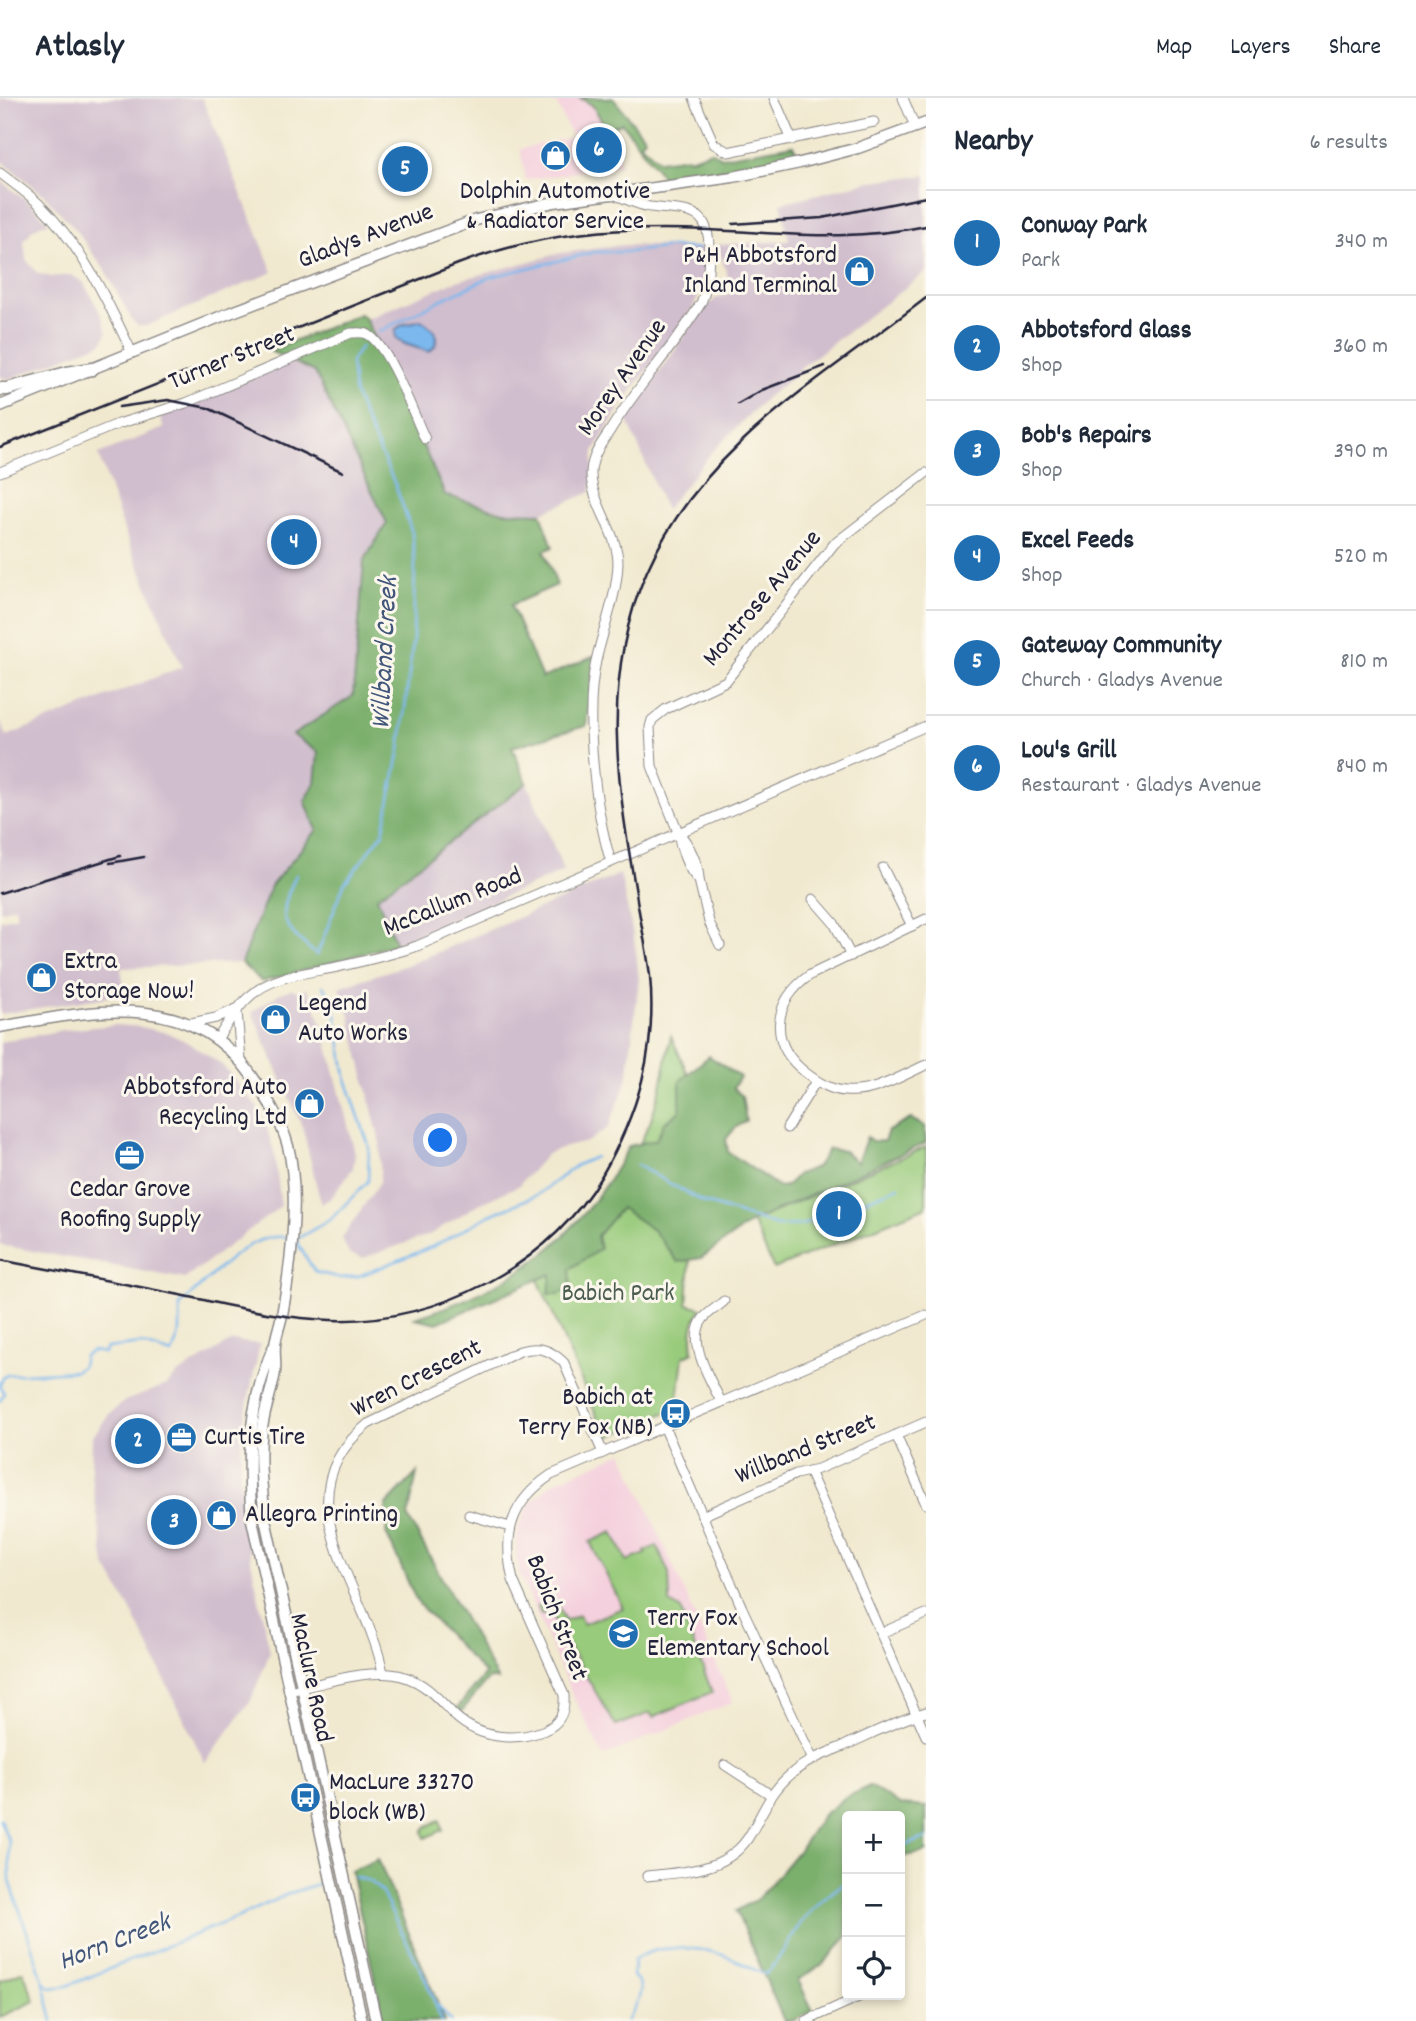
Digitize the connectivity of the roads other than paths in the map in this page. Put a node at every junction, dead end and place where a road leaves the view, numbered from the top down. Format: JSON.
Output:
{"nodes":[{"id":1,"x":694,"y":98,"type":"edge"},
{"id":2,"x":774,"y":98,"type":"edge"},
{"id":3,"x":903,"y":98,"type":"edge"},
{"id":4,"x":874,"y":122,"type":"dead end"},
{"id":5,"x":926,"y":123,"type":"edge"},
{"id":6,"x":915,"y":127,"type":"junction"},
{"id":7,"x":792,"y":140,"type":"junction"},
{"id":8,"x":0,"y":173,"type":"edge"},
{"id":9,"x":613,"y":194,"type":"junction"},
{"id":10,"x":132,"y":353,"type":"junction"},
{"id":11,"x":92,"y":369,"type":"junction"},
{"id":12,"x":0,"y":389,"type":"edge"},
{"id":13,"x":0,"y":406,"type":"edge"},
{"id":14,"x":425,"y":439,"type":"dead end"},
{"id":15,"x":0,"y":472,"type":"edge"},
{"id":16,"x":926,"y":473,"type":"edge"},
{"id":17,"x":926,"y":726,"type":"edge"},
{"id":18,"x":678,"y":832,"type":"junction"},
{"id":19,"x":611,"y":862,"type":"junction"},
{"id":20,"x":883,"y":868,"type":"dead end"},
{"id":21,"x":813,"y":899,"type":"dead end"},
{"id":22,"x":926,"y":919,"type":"edge"},
{"id":23,"x":912,"y":926,"type":"junction"},
{"id":24,"x":720,"y":945,"type":"dead end"},
{"id":25,"x":850,"y":956,"type":"junction"},
{"id":26,"x":237,"y":1009,"type":"junction"},
{"id":27,"x":191,"y":1023,"type":"junction"},
{"id":28,"x":0,"y":1027,"type":"edge"},
{"id":29,"x":217,"y":1039,"type":"junction"},
{"id":30,"x":241,"y":1061,"type":"junction"},
{"id":31,"x":926,"y":1065,"type":"edge"},
{"id":32,"x":817,"y":1081,"type":"junction"},
{"id":33,"x":787,"y":1128,"type":"dead end"},
{"id":34,"x":724,"y":1301,"type":"dead end"},
{"id":35,"x":926,"y":1315,"type":"edge"},
{"id":36,"x":275,"y":1345,"type":"junction"},
{"id":37,"x":721,"y":1402,"type":"junction"},
{"id":38,"x":926,"y":1422,"type":"edge"},
{"id":39,"x":664,"y":1426,"type":"junction"},
{"id":40,"x":896,"y":1435,"type":"junction"},
{"id":41,"x":603,"y":1453,"type":"junction"},
{"id":42,"x":809,"y":1471,"type":"junction"},
{"id":43,"x":926,"y":1504,"type":"edge"},
{"id":44,"x":469,"y":1515,"type":"dead end"},
{"id":45,"x":702,"y":1516,"type":"junction"},
{"id":46,"x":510,"y":1527,"type":"junction"},
{"id":47,"x":926,"y":1614,"type":"edge"},
{"id":48,"x":881,"y":1633,"type":"junction"},
{"id":49,"x":383,"y":1673,"type":"junction"},
{"id":50,"x":302,"y":1689,"type":"junction"},
{"id":51,"x":289,"y":1692,"type":"junction"},
{"id":52,"x":922,"y":1713,"type":"edge"},
{"id":53,"x":926,"y":1736,"type":"edge"},
{"id":54,"x":813,"y":1760,"type":"junction"},
{"id":55,"x":725,"y":1765,"type":"dead end"},
{"id":56,"x":771,"y":1795,"type":"junction"},
{"id":57,"x":647,"y":1876,"type":"dead end"},
{"id":58,"x":852,"y":2000,"type":"edge"},
{"id":59,"x":362,"y":2021,"type":"edge"},
{"id":60,"x":376,"y":2021,"type":"edge"},
{"id":61,"x":806,"y":2021,"type":"edge"}],
"edges":[{"from":1,"to":7,"type":"street"},
{"from":2,"to":7,"type":"street"},
{"from":3,"to":6,"type":"street"},
{"from":4,"to":7,"type":"street"},
{"from":5,"to":6,"type":"main road","name":"Gladys Avenue"},
{"from":6,"to":9,"type":"main road","name":"Gladys Avenue"},
{"from":8,"to":10,"type":"street"},
{"from":9,"to":10,"type":"main road","name":"Gladys Avenue"},
{"from":9,"to":19,"type":"street","name":"Morey Avenue"},
{"from":10,"to":11,"type":"main road","name":"Gladys Avenue"},
{"from":11,"to":12,"type":"highway"},
{"from":11,"to":13,"type":"main road","name":"Gladys Avenue"},
{"from":14,"to":15,"type":"street","name":"Turner Street"},
{"from":16,"to":18,"type":"street","name":"Montrose Avenue"},
{"from":17,"to":18,"type":"street","name":"McCallum Road"},
{"from":18,"to":19,"type":"street","name":"McCallum Road"},
{"from":18,"to":24,"type":"street"},
{"from":19,"to":26,"type":"street","name":"McCallum Road"},
{"from":20,"to":23,"type":"street"},
{"from":21,"to":25,"type":"street"},
{"from":22,"to":23,"type":"street"},
{"from":23,"to":25,"type":"street"},
{"from":25,"to":32,"type":"street"},
{"from":26,"to":27,"type":"street"},
{"from":26,"to":29,"type":"street","name":"McCallum Road"},
{"from":26,"to":30,"type":"street"},
{"from":27,"to":28,"type":"main road"},
{"from":27,"to":29,"type":"main road"},
{"from":29,"to":30,"type":"main road","name":"Maclure Road"},
{"from":30,"to":36,"type":"main road","name":"Maclure Road"},
{"from":31,"to":32,"type":"street"},
{"from":32,"to":33,"type":"street"},
{"from":34,"to":37,"type":"street"},
{"from":35,"to":37,"type":"street","name":"Babich Street"},
{"from":36,"to":50,"type":"main road","name":"Maclure Road"},
{"from":36,"to":51,"type":"main road","name":"Maclure Road"},
{"from":37,"to":39,"type":"street","name":"Babich Street"},
{"from":38,"to":40,"type":"street","name":"Willband Street"},
{"from":39,"to":41,"type":"street","name":"Babich Street"},
{"from":39,"to":45,"type":"street"},
{"from":40,"to":42,"type":"street","name":"Willband Street"},
{"from":40,"to":43,"type":"street"},
{"from":41,"to":46,"type":"street","name":"Babich Street"},
{"from":41,"to":49,"type":"street","name":"Wren Crescent"},
{"from":42,"to":45,"type":"street","name":"Willband Street"},
{"from":42,"to":48,"type":"street"},
{"from":44,"to":46,"type":"street","name":"Babich Street"},
{"from":45,"to":54,"type":"street"},
{"from":46,"to":49,"type":"street","name":"Babich Street"},
{"from":47,"to":48,"type":"street"},
{"from":48,"to":52,"type":"street"},
{"from":49,"to":50,"type":"street","name":"Babich Street"},
{"from":50,"to":51,"type":"street","name":"Babich Street"},
{"from":50,"to":60,"type":"main road","name":"Maclure Road"},
{"from":51,"to":59,"type":"main road","name":"Maclure Road"},
{"from":52,"to":53,"type":"street"},
{"from":52,"to":54,"type":"street"},
{"from":54,"to":56,"type":"street"},
{"from":55,"to":56,"type":"street"},
{"from":56,"to":57,"type":"street"},
{"from":58,"to":61,"type":"street"}]}
